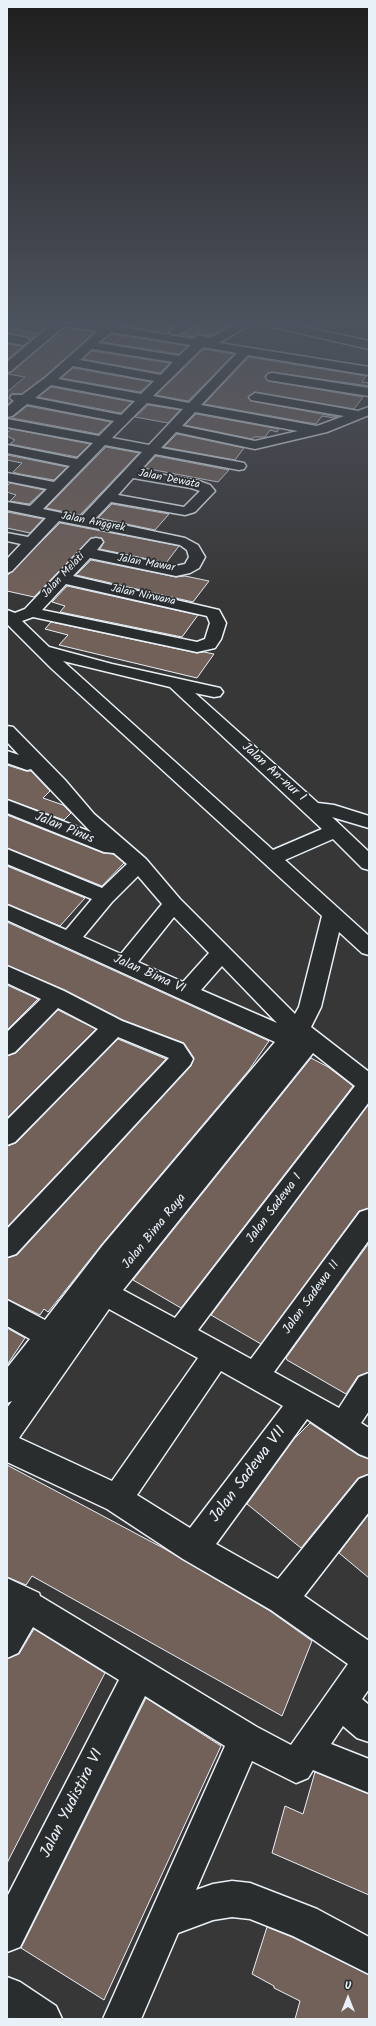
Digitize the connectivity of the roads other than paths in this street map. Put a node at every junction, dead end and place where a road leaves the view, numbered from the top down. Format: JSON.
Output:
{"nodes":[{"id":1,"x":124,"y":419,"type":"edge"},
{"id":2,"x":182,"y":419,"type":"edge"},
{"id":3,"x":251,"y":419,"type":"edge"},
{"id":4,"x":349,"y":419,"type":"edge"},
{"id":5,"x":7,"y":423,"type":"edge"},
{"id":6,"x":173,"y":428,"type":"junction"},
{"id":7,"x":316,"y":430,"type":"junction"},
{"id":8,"x":103,"y":440,"type":"junction"},
{"id":9,"x":7,"y":449,"type":"edge"},
{"id":10,"x":153,"y":449,"type":"junction"},
{"id":11,"x":80,"y":464,"type":"junction"},
{"id":12,"x":239,"y":466,"type":"dead end"},
{"id":13,"x":130,"y":473,"type":"junction"},
{"id":14,"x":7,"y":477,"type":"edge"},
{"id":15,"x":57,"y":487,"type":"junction"},
{"id":16,"x":108,"y":497,"type":"junction"},
{"id":17,"x":7,"y":506,"type":"edge"},
{"id":18,"x":33,"y":511,"type":"junction"},
{"id":19,"x":56,"y":516,"type":"junction"},
{"id":20,"x":85,"y":521,"type":"junction"},
{"id":21,"x":111,"y":527,"type":"junction"},
{"id":22,"x":7,"y":537,"type":"edge"},
{"id":23,"x":179,"y":540,"type":"joint"},
{"id":24,"x":32,"y":542,"type":"junction"},
{"id":25,"x":86,"y":552,"type":"junction"},
{"id":26,"x":7,"y":568,"type":"edge"},
{"id":27,"x":62,"y":578,"type":"junction"},
{"id":28,"x":31,"y":612,"type":"junction"},
{"id":29,"x":9,"y":618,"type":"edge"},
{"id":30,"x":44,"y":650,"type":"junction"},
{"id":31,"x":177,"y":685,"type":"junction"},
{"id":32,"x":214,"y":692,"type":"dead end"},
{"id":33,"x":7,"y":731,"type":"edge"},
{"id":34,"x":7,"y":757,"type":"edge"},
{"id":35,"x":35,"y":762,"type":"junction"},
{"id":36,"x":7,"y":806,"type":"edge"},
{"id":37,"x":312,"y":809,"type":"junction"},
{"id":38,"x":369,"y":822,"type":"edge"},
{"id":39,"x":334,"y":831,"type":"junction"},
{"id":40,"x":122,"y":849,"type":"junction"},
{"id":41,"x":7,"y":856,"type":"edge"},
{"id":42,"x":272,"y":858,"type":"junction"},
{"id":43,"x":369,"y":863,"type":"edge"},
{"id":44,"x":139,"y":864,"type":"junction"},
{"id":45,"x":105,"y":897,"type":"junction"},
{"id":46,"x":173,"y":904,"type":"junction"},
{"id":47,"x":7,"y":912,"type":"edge"},
{"id":48,"x":332,"y":916,"type":"junction"},
{"id":49,"x":69,"y":940,"type":"junction"},
{"id":50,"x":369,"y":948,"type":"edge"},
{"id":51,"x":222,"y":952,"type":"junction"},
{"id":52,"x":125,"y":964,"type":"junction"},
{"id":53,"x":7,"y":974,"type":"edge"},
{"id":54,"x":187,"y":992,"type":"junction"},
{"id":55,"x":56,"y":996,"type":"junction"},
{"id":56,"x":114,"y":1026,"type":"junction"},
{"id":57,"x":300,"y":1036,"type":"junction"},
{"id":58,"x":7,"y":1045,"type":"edge"},
{"id":59,"x":369,"y":1085,"type":"edge"},
{"id":60,"x":7,"y":1135,"type":"edge"},
{"id":61,"x":369,"y":1220,"type":"edge"},
{"id":62,"x":7,"y":1246,"type":"edge"},
{"id":63,"x":105,"y":1293,"type":"junction"},
{"id":64,"x":7,"y":1312,"type":"edge"},
{"id":65,"x":180,"y":1333,"type":"junction"},
{"id":66,"x":59,"y":1341,"type":"junction"},
{"id":67,"x":217,"y":1354,"type":"junction"},
{"id":68,"x":255,"y":1376,"type":"junction"},
{"id":69,"x":369,"y":1386,"type":"edge"},
{"id":70,"x":7,"y":1390,"type":"edge"},
{"id":71,"x":303,"y":1402,"type":"junction"},
{"id":72,"x":344,"y":1425,"type":"junction"},
{"id":73,"x":7,"y":1431,"type":"edge"},
{"id":74,"x":369,"y":1444,"type":"edge"},
{"id":75,"x":7,"y":1447,"type":"edge"},
{"id":76,"x":369,"y":1489,"type":"edge"},
{"id":77,"x":116,"y":1499,"type":"junction"},
{"id":78,"x":194,"y":1548,"type":"junction"},
{"id":79,"x":18,"y":1599,"type":"edge"},
{"id":80,"x":282,"y":1599,"type":"junction"},
{"id":81,"x":7,"y":1642,"type":"edge"},
{"id":82,"x":369,"y":1661,"type":"edge"},
{"id":83,"x":139,"y":1674,"type":"junction"},
{"id":84,"x":340,"y":1703,"type":"junction"},
{"id":85,"x":369,"y":1726,"type":"edge"},
{"id":86,"x":245,"y":1739,"type":"junction"},
{"id":87,"x":308,"y":1750,"type":"junction"},
{"id":88,"x":369,"y":1776,"type":"edge"},
{"id":89,"x":165,"y":1920,"type":"junction"},
{"id":90,"x":7,"y":1934,"type":"edge"},
{"id":91,"x":369,"y":1956,"type":"edge"},
{"id":92,"x":7,"y":1995,"type":"edge"},
{"id":93,"x":43,"y":2019,"type":"edge"},
{"id":94,"x":122,"y":2019,"type":"edge"}],
"edges":[{"from":1,"to":8,"type":"street"},
{"from":2,"to":6,"type":"street"},
{"from":3,"to":7,"type":"street"},
{"from":4,"to":7,"type":"street"},
{"from":5,"to":8,"type":"street"},
{"from":6,"to":7,"type":"street"},
{"from":6,"to":10,"type":"street"},
{"from":8,"to":10,"type":"street"},
{"from":8,"to":11,"type":"street"},
{"from":9,"to":11,"type":"street"},
{"from":10,"to":12,"type":"street"},
{"from":10,"to":13,"type":"street"},
{"from":11,"to":15,"type":"street"},
{"from":13,"to":16,"type":"street"},
{"from":13,"to":16,"type":"street","name":"Jalan Dewata"},
{"from":14,"to":15,"type":"street"},
{"from":15,"to":18,"type":"street"},
{"from":16,"to":20,"type":"street"},
{"from":17,"to":18,"type":"street","name":"Jalan Anggrek"},
{"from":18,"to":19,"type":"street","name":"Jalan Anggrek"},
{"from":19,"to":20,"type":"street","name":"Jalan Anggrek"},
{"from":19,"to":24,"type":"street"},
{"from":20,"to":21,"type":"street","name":"Jalan Anggrek"},
{"from":21,"to":23,"type":"street","name":"Jalan Anggrek"},
{"from":21,"to":25,"type":"street","name":"Jalan Melati"},
{"from":22,"to":24,"type":"street"},
{"from":23,"to":25,"type":"street","name":"Jalan Mawar"},
{"from":24,"to":26,"type":"street"},
{"from":25,"to":27,"type":"street","name":"Jalan Melati"},
{"from":27,"to":28,"type":"street","name":"Jalan Melati"},
{"from":27,"to":28,"type":"street","name":"Jalan Nirwana"},
{"from":28,"to":29,"type":"street"},
{"from":29,"to":30,"type":"street"},
{"from":30,"to":31,"type":"street"},
{"from":30,"to":42,"type":"street"},
{"from":31,"to":32,"type":"street"},
{"from":31,"to":37,"type":"street","name":"Jalan An-nur I"},
{"from":33,"to":35,"type":"street"},
{"from":34,"to":35,"type":"street"},
{"from":35,"to":40,"type":"street"},
{"from":36,"to":40,"type":"street","name":"Jalan Pinus"},
{"from":37,"to":38,"type":"street"},
{"from":37,"to":39,"type":"street","name":"Jalan An-nur I"},
{"from":39,"to":42,"type":"street"},
{"from":39,"to":43,"type":"street","name":"Jalan An-nur I"},
{"from":40,"to":44,"type":"street"},
{"from":41,"to":45,"type":"street"},
{"from":42,"to":48,"type":"street"},
{"from":44,"to":45,"type":"street"},
{"from":44,"to":46,"type":"street"},
{"from":45,"to":49,"type":"street"},
{"from":46,"to":51,"type":"street"},
{"from":46,"to":52,"type":"street"},
{"from":47,"to":49,"type":"street","name":"Jalan Bima VI"},
{"from":48,"to":50,"type":"street"},
{"from":48,"to":57,"type":"street"},
{"from":49,"to":52,"type":"street","name":"Jalan Bima VI"},
{"from":51,"to":54,"type":"street"},
{"from":51,"to":57,"type":"street"},
{"from":52,"to":54,"type":"street","name":"Jalan Bima VI"},
{"from":53,"to":55,"type":"street"},
{"from":54,"to":57,"type":"street","name":"Jalan Bima VI"},
{"from":55,"to":56,"type":"street"},
{"from":55,"to":58,"type":"street"},
{"from":56,"to":60,"type":"street"},
{"from":56,"to":62,"type":"street"},
{"from":57,"to":59,"type":"street"},
{"from":57,"to":63,"type":"street","name":"Jalan Bima Raya"},
{"from":57,"to":66,"type":"street","name":"Jalan Bima Raya"},
{"from":59,"to":65,"type":"street","name":"Jalan Sadewa I"},
{"from":61,"to":68,"type":"street","name":"Jalan Sadewa II"},
{"from":63,"to":65,"type":"street"},
{"from":63,"to":66,"type":"street","name":"Jalan Bima Raya"},
{"from":64,"to":66,"type":"street"},
{"from":65,"to":67,"type":"street"},
{"from":66,"to":70,"type":"street","name":"Jalan Bima Raya"},
{"from":66,"to":73,"type":"street","name":"Jalan Bima Raya"},
{"from":67,"to":68,"type":"street"},
{"from":67,"to":77,"type":"street"},
{"from":68,"to":71,"type":"street"},
{"from":69,"to":72,"type":"street"},
{"from":71,"to":72,"type":"street"},
{"from":71,"to":78,"type":"street","name":"Jalan Sadewa VII"},
{"from":72,"to":74,"type":"street"},
{"from":75,"to":77,"type":"street"},
{"from":76,"to":80,"type":"street"},
{"from":77,"to":78,"type":"street"},
{"from":78,"to":80,"type":"street"},
{"from":79,"to":81,"type":"street"},
{"from":79,"to":83,"type":"street"},
{"from":80,"to":82,"type":"street"},
{"from":82,"to":84,"type":"street"},
{"from":83,"to":86,"type":"street"},
{"from":83,"to":90,"type":"street","name":"Jalan Yudistira VI"},
{"from":84,"to":85,"type":"street"},
{"from":84,"to":87,"type":"street"},
{"from":86,"to":87,"type":"street"},
{"from":86,"to":89,"type":"street"},
{"from":87,"to":88,"type":"street"},
{"from":89,"to":91,"type":"street"},
{"from":89,"to":94,"type":"street"},
{"from":92,"to":93,"type":"street"}]}
